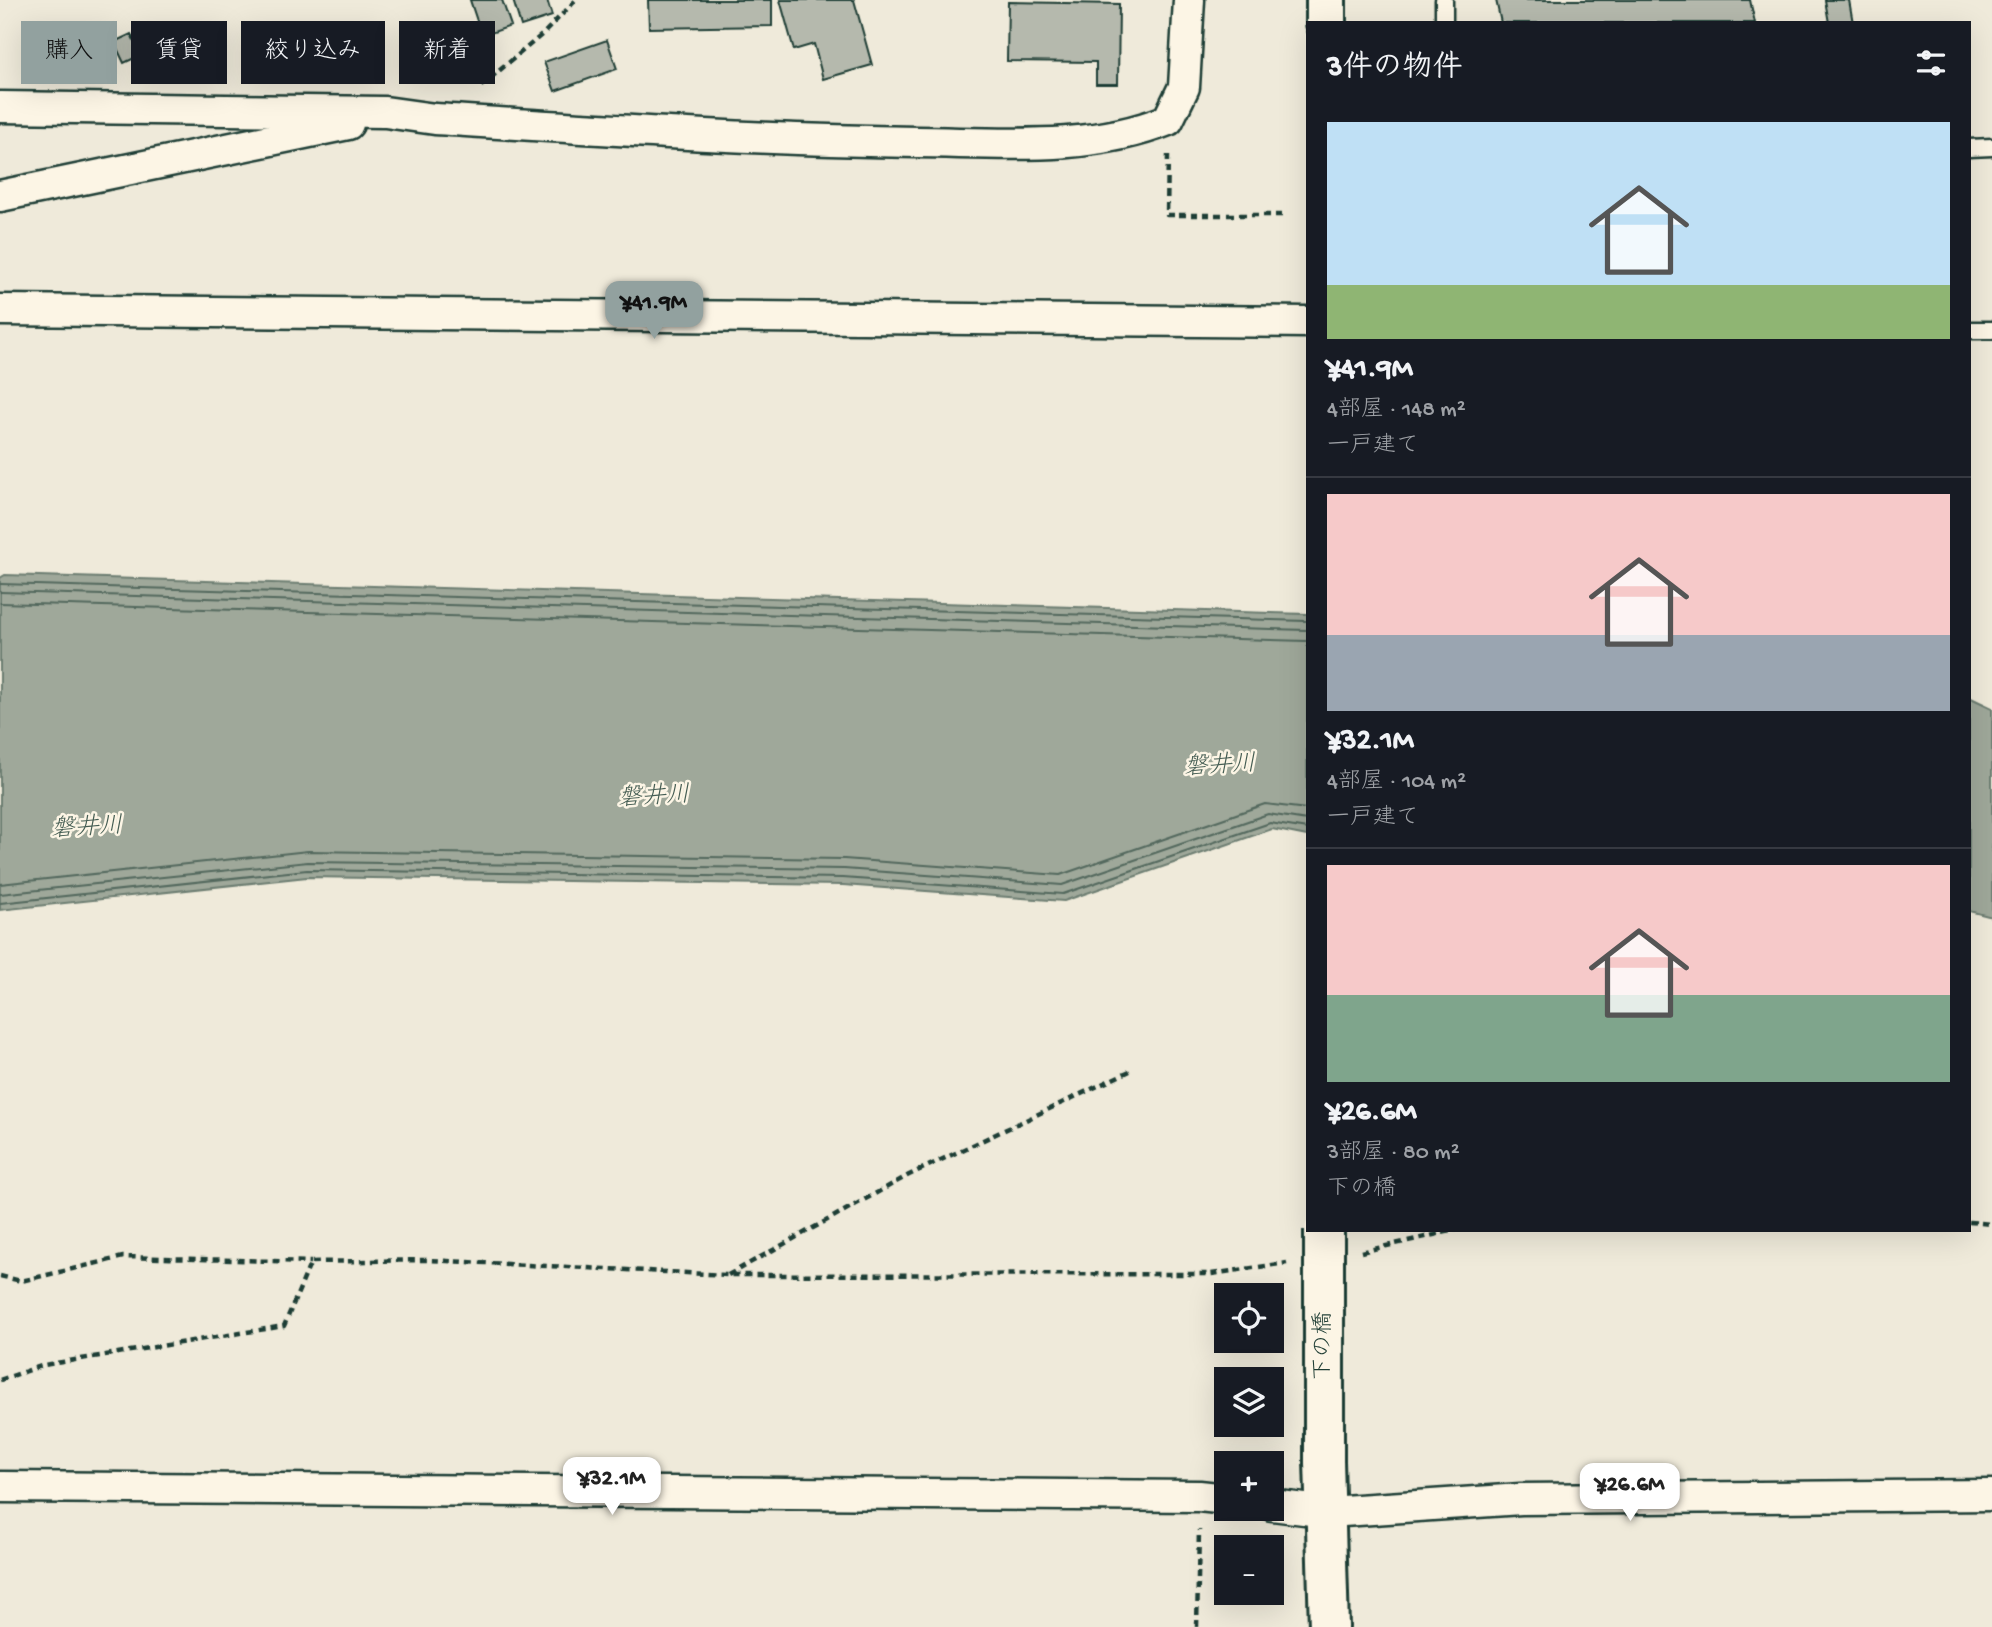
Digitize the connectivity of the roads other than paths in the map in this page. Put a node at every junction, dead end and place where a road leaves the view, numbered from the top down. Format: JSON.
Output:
{"nodes":[{"id":1,"x":1189,"y":0,"type":"edge"},
{"id":2,"x":1326,"y":0,"type":"edge"},
{"id":3,"x":1444,"y":0,"type":"edge"},
{"id":4,"x":1326,"y":21,"type":"edge"},
{"id":5,"x":1444,"y":21,"type":"edge"},
{"id":6,"x":0,"y":107,"type":"edge"},
{"id":7,"x":385,"y":112,"type":"junction"},
{"id":8,"x":1992,"y":147,"type":"edge"},
{"id":9,"x":1971,"y":148,"type":"edge"},
{"id":10,"x":0,"y":196,"type":"edge"},
{"id":11,"x":0,"y":310,"type":"edge"},
{"id":12,"x":1306,"y":322,"type":"edge"},
{"id":13,"x":1971,"y":330,"type":"edge"},
{"id":14,"x":1992,"y":330,"type":"edge"},
{"id":15,"x":1338,"y":1242,"type":"edge"},
{"id":16,"x":0,"y":1487,"type":"edge"},
{"id":17,"x":1992,"y":1494,"type":"edge"},
{"id":18,"x":1213,"y":1498,"type":"edge"},
{"id":19,"x":1284,"y":1506,"type":"edge"},
{"id":20,"x":1328,"y":1511,"type":"junction"},
{"id":21,"x":1329,"y":1627,"type":"edge"}],
"edges":[{"from":1,"to":7,"type":"street"},
{"from":2,"to":4,"type":"street"},
{"from":3,"to":5,"type":"lane"},
{"from":6,"to":7,"type":"street"},
{"from":7,"to":10,"type":"street"},
{"from":8,"to":9,"type":"lane"},
{"from":11,"to":12,"type":"street"},
{"from":13,"to":14,"type":"lane"},
{"from":15,"to":20,"type":"street","name":"下の橋","bridge":true},
{"from":16,"to":18,"type":"street"},
{"from":17,"to":20,"type":"street"},
{"from":19,"to":20,"type":"street"},
{"from":20,"to":21,"type":"street","name":"下の橋"}]}
